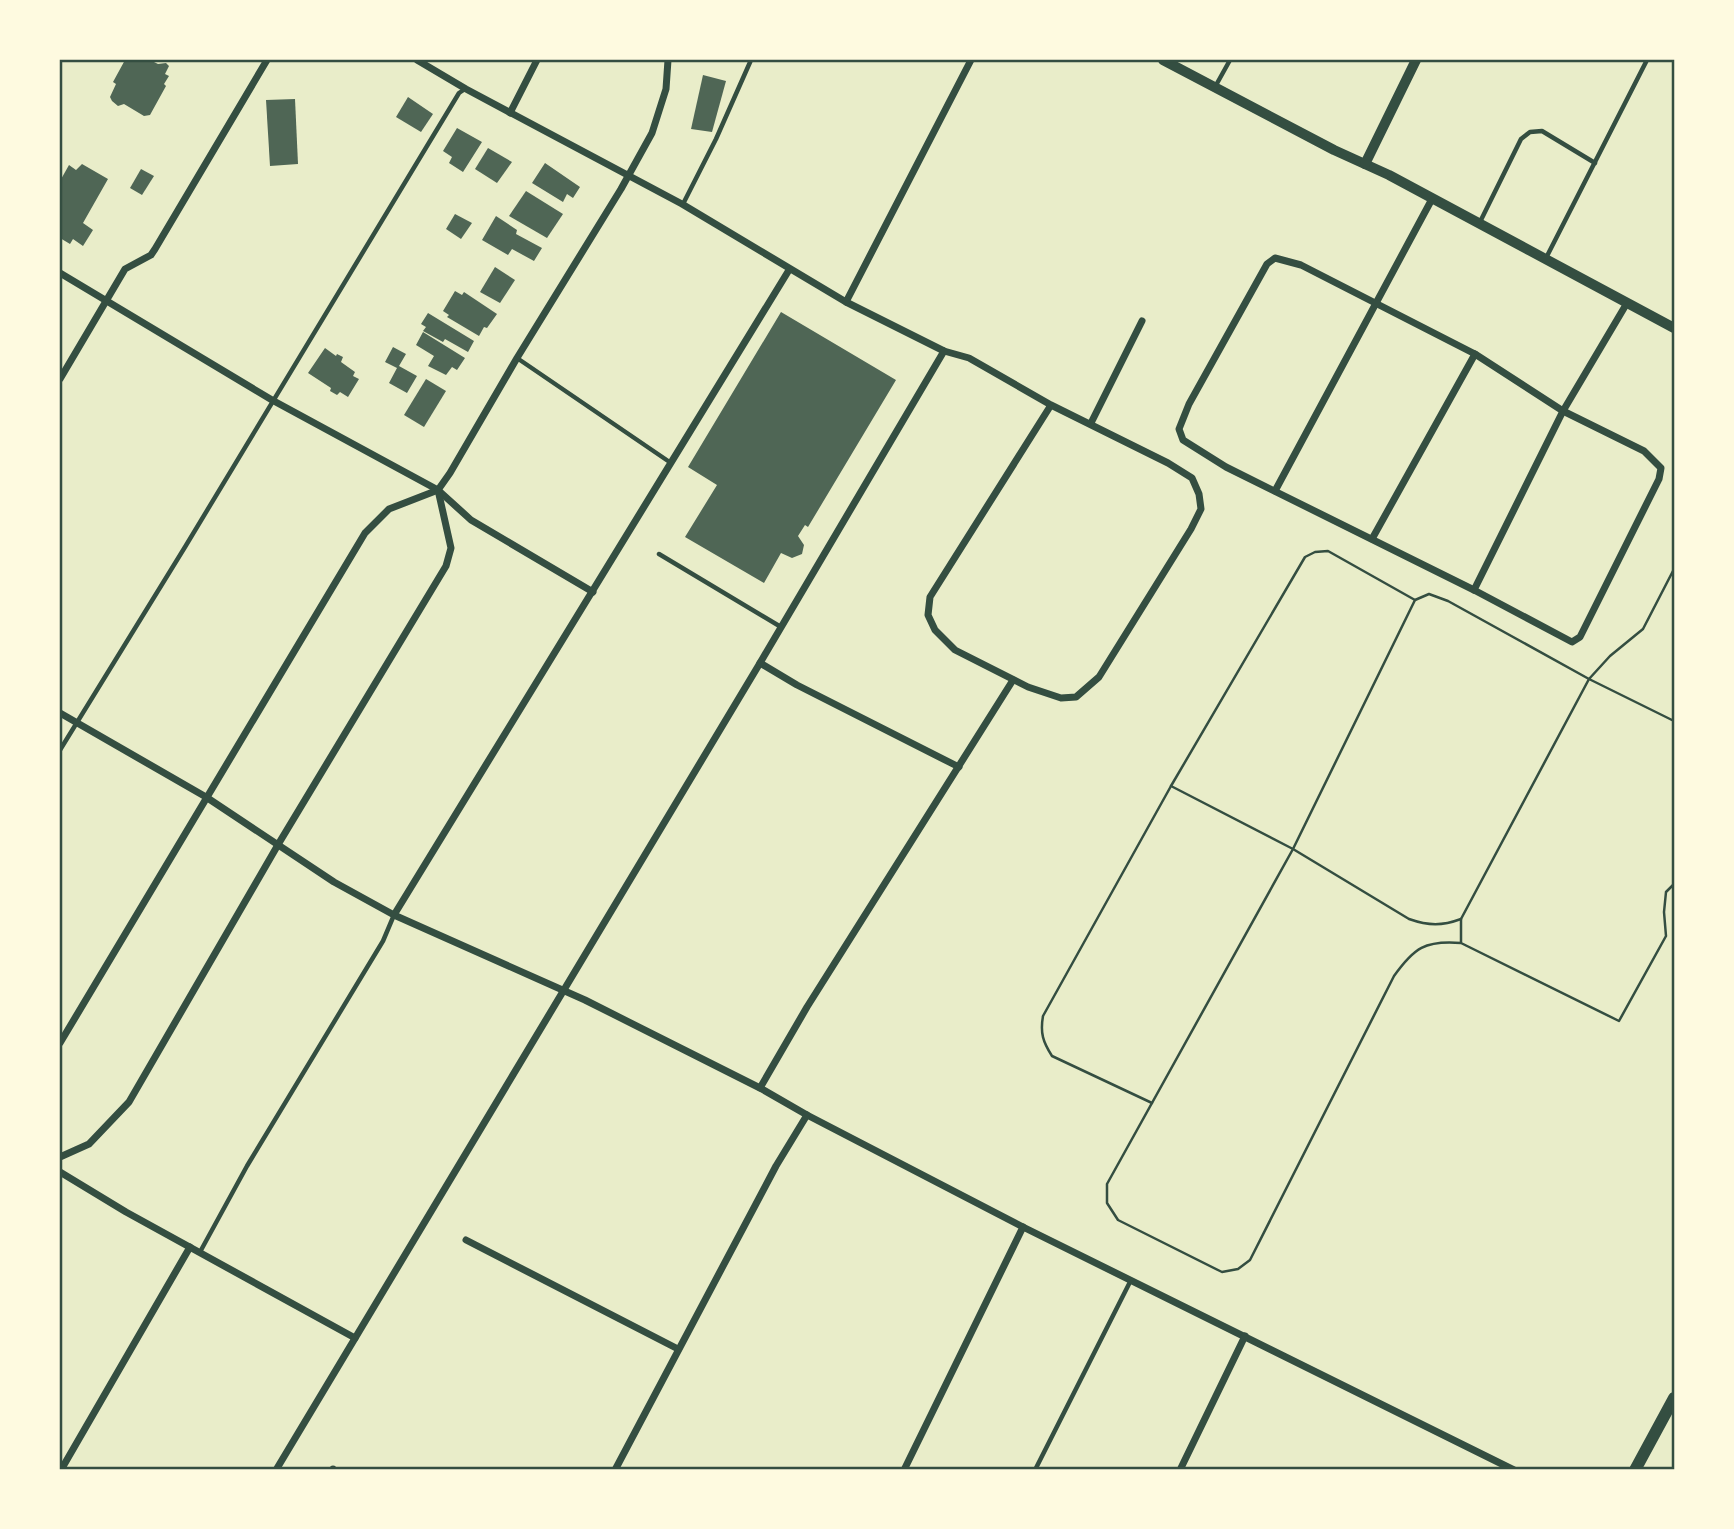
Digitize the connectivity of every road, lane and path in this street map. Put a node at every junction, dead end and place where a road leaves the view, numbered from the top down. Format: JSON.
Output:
{"nodes":[{"id":1,"x":267,"y":60,"type":"edge"},
{"id":2,"x":417,"y":60,"type":"edge"},
{"id":3,"x":537,"y":60,"type":"edge"},
{"id":4,"x":668,"y":60,"type":"edge"},
{"id":5,"x":751,"y":60,"type":"edge"},
{"id":6,"x":971,"y":60,"type":"edge"},
{"id":7,"x":1230,"y":60,"type":"edge"},
{"id":8,"x":1416,"y":60,"type":"edge"},
{"id":9,"x":1647,"y":60,"type":"edge"},
{"id":10,"x":1169,"y":61,"type":"edge"},
{"id":11,"x":1215,"y":88,"type":"junction"},
{"id":12,"x":466,"y":89,"type":"junction"},
{"id":13,"x":510,"y":113,"type":"junction"},
{"id":14,"x":1595,"y":163,"type":"junction"},
{"id":15,"x":1365,"y":164,"type":"junction"},
{"id":16,"x":628,"y":176,"type":"junction"},
{"id":17,"x":1432,"y":199,"type":"junction"},
{"id":18,"x":682,"y":204,"type":"junction"},
{"id":19,"x":1479,"y":225,"type":"junction"},
{"id":20,"x":1545,"y":260,"type":"junction"},
{"id":21,"x":789,"y":270,"type":"junction"},
{"id":22,"x":60,"y":273,"type":"edge"},
{"id":23,"x":106,"y":301,"type":"junction"},
{"id":24,"x":846,"y":302,"type":"junction"},
{"id":25,"x":1627,"y":303,"type":"junction"},
{"id":26,"x":1377,"y":304,"type":"junction"},
{"id":27,"x":1142,"y":321,"type":"dead end"},
{"id":28,"x":1675,"y":328,"type":"edge"},
{"id":29,"x":944,"y":351,"type":"junction"},
{"id":30,"x":1475,"y":355,"type":"junction"},
{"id":31,"x":517,"y":358,"type":"junction"},
{"id":32,"x":60,"y":379,"type":"edge"},
{"id":33,"x":272,"y":400,"type":"junction"},
{"id":34,"x":1051,"y":405,"type":"junction"},
{"id":35,"x":1563,"y":411,"type":"junction"},
{"id":36,"x":1091,"y":424,"type":"junction"},
{"id":37,"x":672,"y":464,"type":"junction"},
{"id":38,"x":438,"y":490,"type":"junction"},
{"id":39,"x":1275,"y":491,"type":"junction"},
{"id":40,"x":1372,"y":539,"type":"junction"},
{"id":41,"x":659,"y":554,"type":"dead end"},
{"id":42,"x":1675,"y":569,"type":"edge"},
{"id":43,"x":1474,"y":590,"type":"junction"},
{"id":44,"x":593,"y":592,"type":"junction"},
{"id":45,"x":1415,"y":600,"type":"junction"},
{"id":46,"x":782,"y":627,"type":"junction"},
{"id":47,"x":761,"y":663,"type":"junction"},
{"id":48,"x":1589,"y":679,"type":"junction"},
{"id":49,"x":1013,"y":680,"type":"junction"},
{"id":50,"x":60,"y":713,"type":"edge"},
{"id":51,"x":1675,"y":721,"type":"edge"},
{"id":52,"x":78,"y":723,"type":"junction"},
{"id":53,"x":60,"y":750,"type":"edge"},
{"id":54,"x":959,"y":767,"type":"junction"},
{"id":55,"x":1171,"y":786,"type":"junction"},
{"id":56,"x":206,"y":797,"type":"junction"},
{"id":57,"x":279,"y":843,"type":"junction"},
{"id":58,"x":1293,"y":849,"type":"junction"},
{"id":59,"x":1675,"y":884,"type":"edge"},
{"id":60,"x":394,"y":915,"type":"junction"},
{"id":61,"x":1461,"y":919,"type":"junction"},
{"id":62,"x":1461,"y":943,"type":"junction"},
{"id":63,"x":564,"y":990,"type":"junction"},
{"id":64,"x":60,"y":1043,"type":"edge"},
{"id":65,"x":760,"y":1088,"type":"junction"},
{"id":66,"x":1152,"y":1103,"type":"junction"},
{"id":67,"x":807,"y":1115,"type":"junction"},
{"id":68,"x":60,"y":1157,"type":"edge"},
{"id":69,"x":60,"y":1172,"type":"edge"},
{"id":70,"x":1023,"y":1227,"type":"junction"},
{"id":71,"x":466,"y":1240,"type":"dead end"},
{"id":72,"x":190,"y":1247,"type":"junction"},
{"id":73,"x":199,"y":1252,"type":"junction"},
{"id":74,"x":1130,"y":1280,"type":"junction"},
{"id":75,"x":1245,"y":1336,"type":"junction"},
{"id":76,"x":355,"y":1338,"type":"junction"},
{"id":77,"x":678,"y":1349,"type":"junction"},
{"id":78,"x":1675,"y":1398,"type":"edge"},
{"id":79,"x":61,"y":1469,"type":"edge"},
{"id":80,"x":276,"y":1469,"type":"edge"},
{"id":81,"x":615,"y":1469,"type":"edge"},
{"id":82,"x":904,"y":1469,"type":"edge"},
{"id":83,"x":1035,"y":1469,"type":"edge"},
{"id":84,"x":1180,"y":1469,"type":"edge"},
{"id":85,"x":1514,"y":1469,"type":"edge"},
{"id":86,"x":1635,"y":1469,"type":"edge"}],
"edges":[{"from":1,"to":23,"type":"street"},
{"from":2,"to":12,"type":"street"},
{"from":3,"to":13,"type":"street"},
{"from":4,"to":16,"type":"street"},
{"from":5,"to":18,"type":"lane"},
{"from":6,"to":24,"type":"street"},
{"from":7,"to":11,"type":"lane"},
{"from":8,"to":15,"type":"street"},
{"from":9,"to":14,"type":"lane"},
{"from":10,"to":11,"type":"street"},
{"from":11,"to":15,"type":"street"},
{"from":12,"to":13,"type":"street"},
{"from":12,"to":33,"type":"lane"},
{"from":13,"to":16,"type":"street"},
{"from":14,"to":19,"type":"lane"},
{"from":14,"to":20,"type":"lane"},
{"from":15,"to":17,"type":"street"},
{"from":16,"to":18,"type":"street"},
{"from":16,"to":31,"type":"street"},
{"from":17,"to":19,"type":"street"},
{"from":17,"to":26,"type":"street"},
{"from":18,"to":21,"type":"street"},
{"from":19,"to":20,"type":"street"},
{"from":20,"to":25,"type":"street"},
{"from":21,"to":24,"type":"street"},
{"from":21,"to":37,"type":"street"},
{"from":22,"to":23,"type":"street"},
{"from":23,"to":32,"type":"street"},
{"from":23,"to":33,"type":"street"},
{"from":24,"to":29,"type":"street"},
{"from":25,"to":28,"type":"street"},
{"from":25,"to":35,"type":"street"},
{"from":26,"to":30,"type":"street"},
{"from":26,"to":39,"type":"street"},
{"from":26,"to":39,"type":"street"},
{"from":27,"to":36,"type":"street"},
{"from":29,"to":34,"type":"street"},
{"from":29,"to":46,"type":"street"},
{"from":30,"to":35,"type":"street"},
{"from":30,"to":40,"type":"street"},
{"from":31,"to":37,"type":"lane"},
{"from":31,"to":38,"type":"street"},
{"from":33,"to":38,"type":"street"},
{"from":33,"to":52,"type":"lane"},
{"from":34,"to":36,"type":"street"},
{"from":34,"to":49,"type":"street"},
{"from":35,"to":43,"type":"street"},
{"from":35,"to":43,"type":"street"},
{"from":36,"to":49,"type":"street"},
{"from":37,"to":44,"type":"street"},
{"from":38,"to":44,"type":"street"},
{"from":38,"to":56,"type":"street"},
{"from":38,"to":57,"type":"street"},
{"from":39,"to":40,"type":"street"},
{"from":40,"to":43,"type":"street"},
{"from":41,"to":46,"type":"lane"},
{"from":42,"to":48,"type":"path"},
{"from":44,"to":60,"type":"street"},
{"from":45,"to":48,"type":"path"},
{"from":45,"to":55,"type":"path"},
{"from":45,"to":58,"type":"path"},
{"from":46,"to":47,"type":"street"},
{"from":47,"to":54,"type":"street"},
{"from":47,"to":63,"type":"street"},
{"from":48,"to":51,"type":"path"},
{"from":48,"to":61,"type":"path"},
{"from":49,"to":54,"type":"street"},
{"from":50,"to":52,"type":"street"},
{"from":52,"to":53,"type":"lane"},
{"from":52,"to":56,"type":"street"},
{"from":54,"to":65,"type":"street"},
{"from":55,"to":58,"type":"path"},
{"from":55,"to":66,"type":"path"},
{"from":56,"to":57,"type":"street"},
{"from":56,"to":64,"type":"street"},
{"from":57,"to":60,"type":"street"},
{"from":57,"to":68,"type":"street"},
{"from":58,"to":61,"type":"path"},
{"from":58,"to":66,"type":"path"},
{"from":59,"to":62,"type":"path"},
{"from":60,"to":63,"type":"street"},
{"from":60,"to":73,"type":"lane"},
{"from":61,"to":62,"type":"path"},
{"from":62,"to":66,"type":"path"},
{"from":63,"to":65,"type":"street"},
{"from":63,"to":76,"type":"street"},
{"from":65,"to":67,"type":"street"},
{"from":67,"to":70,"type":"street"},
{"from":67,"to":77,"type":"street"},
{"from":69,"to":72,"type":"street"},
{"from":70,"to":74,"type":"street"},
{"from":70,"to":82,"type":"street"},
{"from":71,"to":77,"type":"street"},
{"from":72,"to":73,"type":"street"},
{"from":72,"to":79,"type":"street"},
{"from":73,"to":76,"type":"street"},
{"from":74,"to":75,"type":"street"},
{"from":74,"to":83,"type":"lane"},
{"from":75,"to":84,"type":"street"},
{"from":75,"to":85,"type":"street"},
{"from":76,"to":80,"type":"street"},
{"from":77,"to":81,"type":"street"},
{"from":78,"to":86,"type":"main road"}]}
